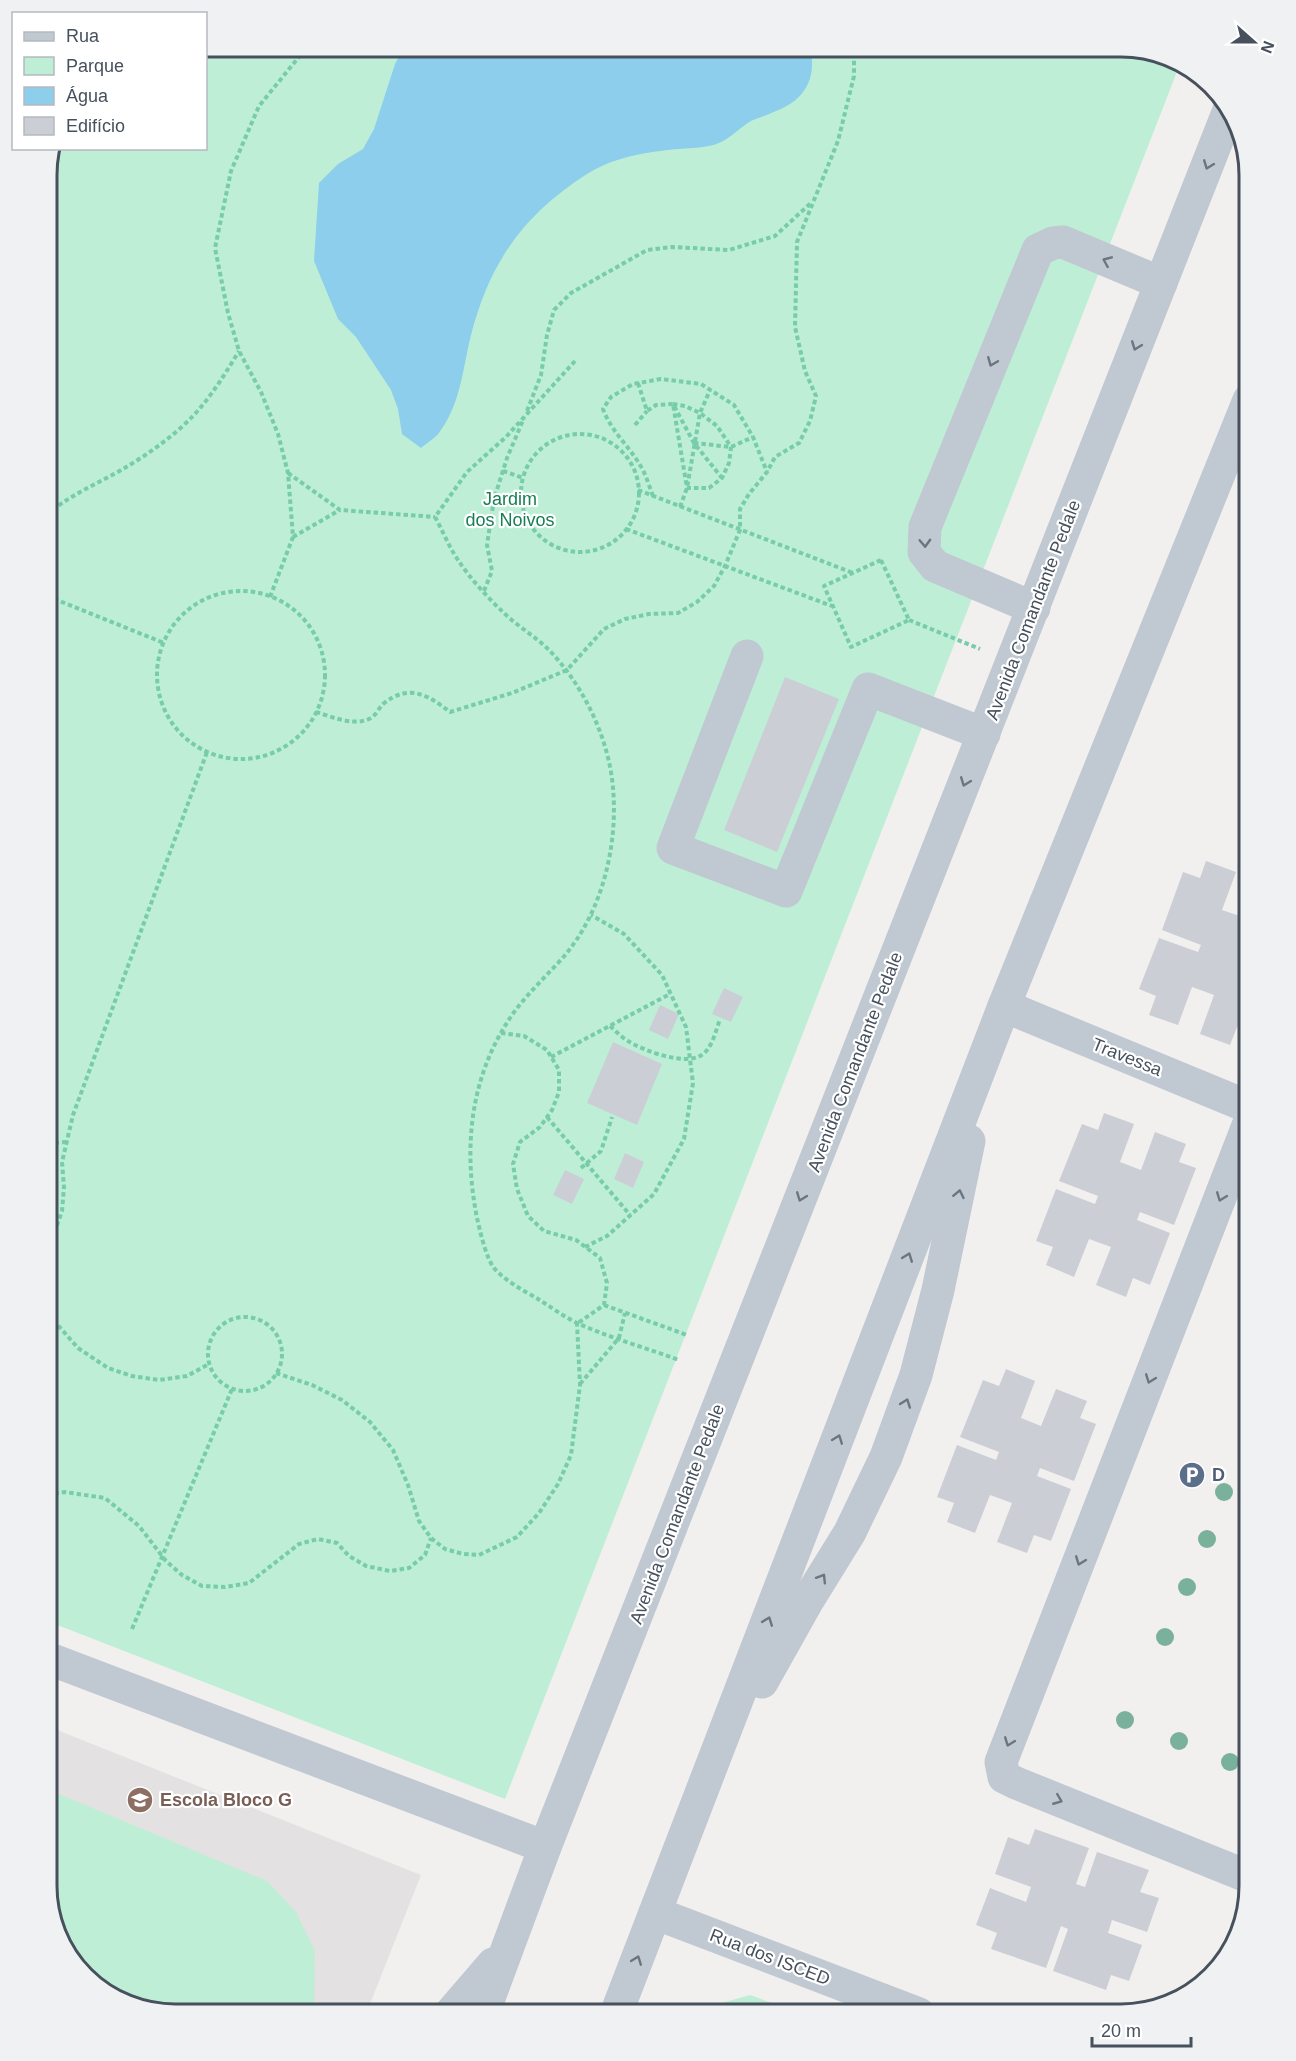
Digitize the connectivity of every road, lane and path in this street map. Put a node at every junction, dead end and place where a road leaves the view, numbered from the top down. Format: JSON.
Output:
{"nodes":[{"id":1,"x":298,"y":57,"type":"edge"},
{"id":2,"x":854,"y":57,"type":"edge"},
{"id":3,"x":1225,"y":120,"type":"edge"},
{"id":4,"x":813,"y":202,"type":"junction"},
{"id":5,"x":1161,"y":283,"type":"junction"},
{"id":6,"x":239,"y":351,"type":"junction"},
{"id":7,"x":575,"y":361,"type":"dead end"},
{"id":8,"x":638,"y":383,"type":"junction"},
{"id":9,"x":710,"y":390,"type":"junction"},
{"id":10,"x":673,"y":404,"type":"junction"},
{"id":11,"x":647,"y":411,"type":"junction"},
{"id":12,"x":700,"y":413,"type":"junction"},
{"id":13,"x":526,"y":415,"type":"junction"},
{"id":14,"x":635,"y":425,"type":"dead end"},
{"id":15,"x":1239,"y":427,"type":"edge"},
{"id":16,"x":753,"y":437,"type":"junction"},
{"id":17,"x":694,"y":443,"type":"junction"},
{"id":18,"x":731,"y":447,"type":"junction"},
{"id":19,"x":503,"y":471,"type":"junction"},
{"id":20,"x":767,"y":472,"type":"junction"},
{"id":21,"x":288,"y":473,"type":"junction"},
{"id":22,"x":523,"y":478,"type":"junction"},
{"id":23,"x":722,"y":478,"type":"junction"},
{"id":24,"x":687,"y":488,"type":"junction"},
{"id":25,"x":638,"y":490,"type":"junction"},
{"id":26,"x":653,"y":496,"type":"junction"},
{"id":27,"x":680,"y":507,"type":"junction"},
{"id":28,"x":57,"y":508,"type":"edge"},
{"id":29,"x":340,"y":510,"type":"junction"},
{"id":30,"x":435,"y":517,"type":"junction"},
{"id":31,"x":626,"y":529,"type":"junction"},
{"id":32,"x":740,"y":530,"type":"junction"},
{"id":33,"x":293,"y":537,"type":"junction"},
{"id":34,"x":725,"y":566,"type":"junction"},
{"id":35,"x":853,"y":573,"type":"junction"},
{"id":36,"x":484,"y":591,"type":"junction"},
{"id":37,"x":270,"y":597,"type":"junction"},
{"id":38,"x":57,"y":600,"type":"edge"},
{"id":39,"x":833,"y":607,"type":"junction"},
{"id":40,"x":1034,"y":608,"type":"junction"},
{"id":41,"x":909,"y":620,"type":"junction"},
{"id":42,"x":164,"y":643,"type":"junction"},
{"id":43,"x":747,"y":656,"type":"dead end"},
{"id":44,"x":1012,"y":662,"type":"junction"},
{"id":45,"x":567,"y":670,"type":"junction"},
{"id":46,"x":316,"y":712,"type":"junction"},
{"id":47,"x":984,"y":734,"type":"junction"},
{"id":48,"x":207,"y":752,"type":"junction"},
{"id":49,"x":591,"y":915,"type":"junction"},
{"id":50,"x":670,"y":994,"type":"junction"},
{"id":51,"x":1004,"y":1006,"type":"junction"},
{"id":52,"x":720,"y":1019,"type":"dead end"},
{"id":53,"x":610,"y":1026,"type":"junction"},
{"id":54,"x":501,"y":1034,"type":"junction"},
{"id":55,"x":551,"y":1057,"type":"junction"},
{"id":56,"x":690,"y":1059,"type":"junction"},
{"id":57,"x":976,"y":1080,"type":"junction"},
{"id":58,"x":1239,"y":1102,"type":"edge"},
{"id":59,"x":547,"y":1117,"type":"junction"},
{"id":60,"x":612,"y":1117,"type":"dead end"},
{"id":61,"x":57,"y":1142,"type":"edge"},
{"id":62,"x":67,"y":1142,"type":"junction"},
{"id":63,"x":1239,"y":1151,"type":"edge"},
{"id":64,"x":587,"y":1164,"type":"junction"},
{"id":65,"x":580,"y":1168,"type":"dead end"},
{"id":66,"x":630,"y":1215,"type":"junction"},
{"id":67,"x":57,"y":1225,"type":"edge"},
{"id":68,"x":585,"y":1247,"type":"junction"},
{"id":69,"x":604,"y":1305,"type":"junction"},
{"id":70,"x":625,"y":1313,"type":"junction"},
{"id":71,"x":577,"y":1323,"type":"junction"},
{"id":72,"x":57,"y":1324,"type":"edge"},
{"id":73,"x":687,"y":1335,"type":"dead end"},
{"id":74,"x":620,"y":1338,"type":"junction"},
{"id":75,"x":679,"y":1360,"type":"dead end"},
{"id":76,"x":209,"y":1364,"type":"junction"},
{"id":77,"x":276,"y":1373,"type":"junction"},
{"id":78,"x":580,"y":1385,"type":"junction"},
{"id":79,"x":232,"y":1389,"type":"junction"},
{"id":80,"x":57,"y":1494,"type":"edge"},
{"id":81,"x":431,"y":1538,"type":"junction"},
{"id":82,"x":162,"y":1557,"type":"junction"},
{"id":83,"x":132,"y":1629,"type":"dead end"},
{"id":84,"x":57,"y":1662,"type":"edge"},
{"id":85,"x":716,"y":1755,"type":"junction"},
{"id":86,"x":545,"y":1847,"type":"junction"},
{"id":87,"x":1239,"y":1873,"type":"edge"},
{"id":88,"x":655,"y":1913,"type":"junction"},
{"id":89,"x":510,"y":1944,"type":"junction"},
{"id":90,"x":459,"y":2004,"type":"edge"},
{"id":91,"x":487,"y":2004,"type":"edge"},
{"id":92,"x":620,"y":2004,"type":"edge"},
{"id":93,"x":893,"y":2004,"type":"edge"}],
"edges":[{"from":1,"to":6,"type":"path"},
{"from":2,"to":4,"type":"path"},
{"from":3,"to":5,"type":"street","name":"Avenida Comandante Pedale","one_way":true},
{"from":4,"to":13,"type":"path"},
{"from":4,"to":20,"type":"path"},
{"from":5,"to":40,"type":"street","name":"Avenida Comandante Pedale","one_way":true},
{"from":5,"to":40,"type":"street","one_way":true},
{"from":6,"to":21,"type":"path"},
{"from":6,"to":28,"type":"path"},
{"from":7,"to":13,"type":"path"},
{"from":8,"to":9,"type":"path"},
{"from":8,"to":11,"type":"path"},
{"from":8,"to":26,"type":"path"},
{"from":9,"to":12,"type":"path"},
{"from":9,"to":16,"type":"path"},
{"from":10,"to":11,"type":"path"},
{"from":10,"to":12,"type":"path"},
{"from":10,"to":17,"type":"path"},
{"from":10,"to":24,"type":"path"},
{"from":11,"to":14,"type":"path"},
{"from":12,"to":17,"type":"path"},
{"from":12,"to":18,"type":"path"},
{"from":13,"to":19,"type":"path"},
{"from":13,"to":30,"type":"path"},
{"from":15,"to":51,"type":"street"},
{"from":16,"to":18,"type":"path"},
{"from":16,"to":20,"type":"path"},
{"from":17,"to":18,"type":"path"},
{"from":17,"to":23,"type":"path"},
{"from":17,"to":24,"type":"path"},
{"from":18,"to":23,"type":"path"},
{"from":19,"to":22,"type":"path"},
{"from":19,"to":36,"type":"path"},
{"from":20,"to":32,"type":"path"},
{"from":21,"to":29,"type":"path"},
{"from":21,"to":33,"type":"path"},
{"from":22,"to":25,"type":"path"},
{"from":22,"to":31,"type":"path"},
{"from":23,"to":24,"type":"path"},
{"from":24,"to":27,"type":"path"},
{"from":25,"to":26,"type":"path"},
{"from":25,"to":31,"type":"path"},
{"from":26,"to":27,"type":"path"},
{"from":27,"to":32,"type":"path"},
{"from":29,"to":30,"type":"path"},
{"from":29,"to":33,"type":"path"},
{"from":30,"to":36,"type":"path"},
{"from":31,"to":34,"type":"path"},
{"from":32,"to":34,"type":"path"},
{"from":32,"to":35,"type":"path"},
{"from":33,"to":37,"type":"path"},
{"from":34,"to":39,"type":"path"},
{"from":34,"to":45,"type":"path"},
{"from":35,"to":39,"type":"path"},
{"from":35,"to":41,"type":"path"},
{"from":36,"to":45,"type":"path"},
{"from":37,"to":42,"type":"path"},
{"from":37,"to":46,"type":"path"},
{"from":38,"to":42,"type":"path"},
{"from":39,"to":41,"type":"path"},
{"from":40,"to":44,"type":"street","name":"Avenida Comandante Pedale"},
{"from":41,"to":44,"type":"path"},
{"from":42,"to":48,"type":"path"},
{"from":43,"to":47,"type":"street"},
{"from":44,"to":47,"type":"street","name":"Avenida Comandante Pedale"},
{"from":45,"to":46,"type":"path"},
{"from":45,"to":49,"type":"path"},
{"from":46,"to":48,"type":"path"},
{"from":47,"to":86,"type":"street","name":"Avenida Comandante Pedale","one_way":true},
{"from":48,"to":62,"type":"path"},
{"from":49,"to":50,"type":"path"},
{"from":49,"to":54,"type":"path"},
{"from":50,"to":53,"type":"path"},
{"from":50,"to":56,"type":"path"},
{"from":51,"to":57,"type":"street"},
{"from":51,"to":58,"type":"street","name":"Travessa"},
{"from":52,"to":56,"type":"path"},
{"from":53,"to":55,"type":"path"},
{"from":53,"to":56,"type":"path"},
{"from":54,"to":55,"type":"path"},
{"from":54,"to":71,"type":"path"},
{"from":55,"to":59,"type":"path"},
{"from":56,"to":66,"type":"path"},
{"from":85,"to":57,"type":"street","one_way":true},
{"from":85,"to":57,"type":"street","one_way":true},
{"from":59,"to":64,"type":"path"},
{"from":59,"to":68,"type":"path"},
{"from":60,"to":64,"type":"path"},
{"from":61,"to":62,"type":"path"},
{"from":62,"to":67,"type":"path"},
{"from":63,"to":87,"type":"street","one_way":true},
{"from":64,"to":65,"type":"path"},
{"from":64,"to":66,"type":"path"},
{"from":66,"to":68,"type":"path"},
{"from":68,"to":69,"type":"path"},
{"from":69,"to":70,"type":"path"},
{"from":69,"to":71,"type":"path"},
{"from":70,"to":73,"type":"path"},
{"from":70,"to":74,"type":"path"},
{"from":71,"to":74,"type":"path"},
{"from":71,"to":78,"type":"path"},
{"from":72,"to":76,"type":"path"},
{"from":74,"to":75,"type":"path"},
{"from":74,"to":78,"type":"path"},
{"from":76,"to":77,"type":"path"},
{"from":76,"to":79,"type":"path"},
{"from":77,"to":79,"type":"path"},
{"from":77,"to":81,"type":"path"},
{"from":78,"to":81,"type":"path"},
{"from":79,"to":82,"type":"path"},
{"from":80,"to":82,"type":"path"},
{"from":81,"to":82,"type":"path"},
{"from":82,"to":83,"type":"path"},
{"from":84,"to":86,"type":"street"},
{"from":85,"to":88,"type":"street"},
{"from":86,"to":89,"type":"street","name":"Avenida Comandante Pedale"},
{"from":92,"to":88,"type":"street","one_way":true},
{"from":88,"to":93,"type":"street","name":"Rua dos ISCED"},
{"from":89,"to":90,"type":"street"},
{"from":89,"to":91,"type":"street","name":"Avenida Comandante Pedale"}]}
